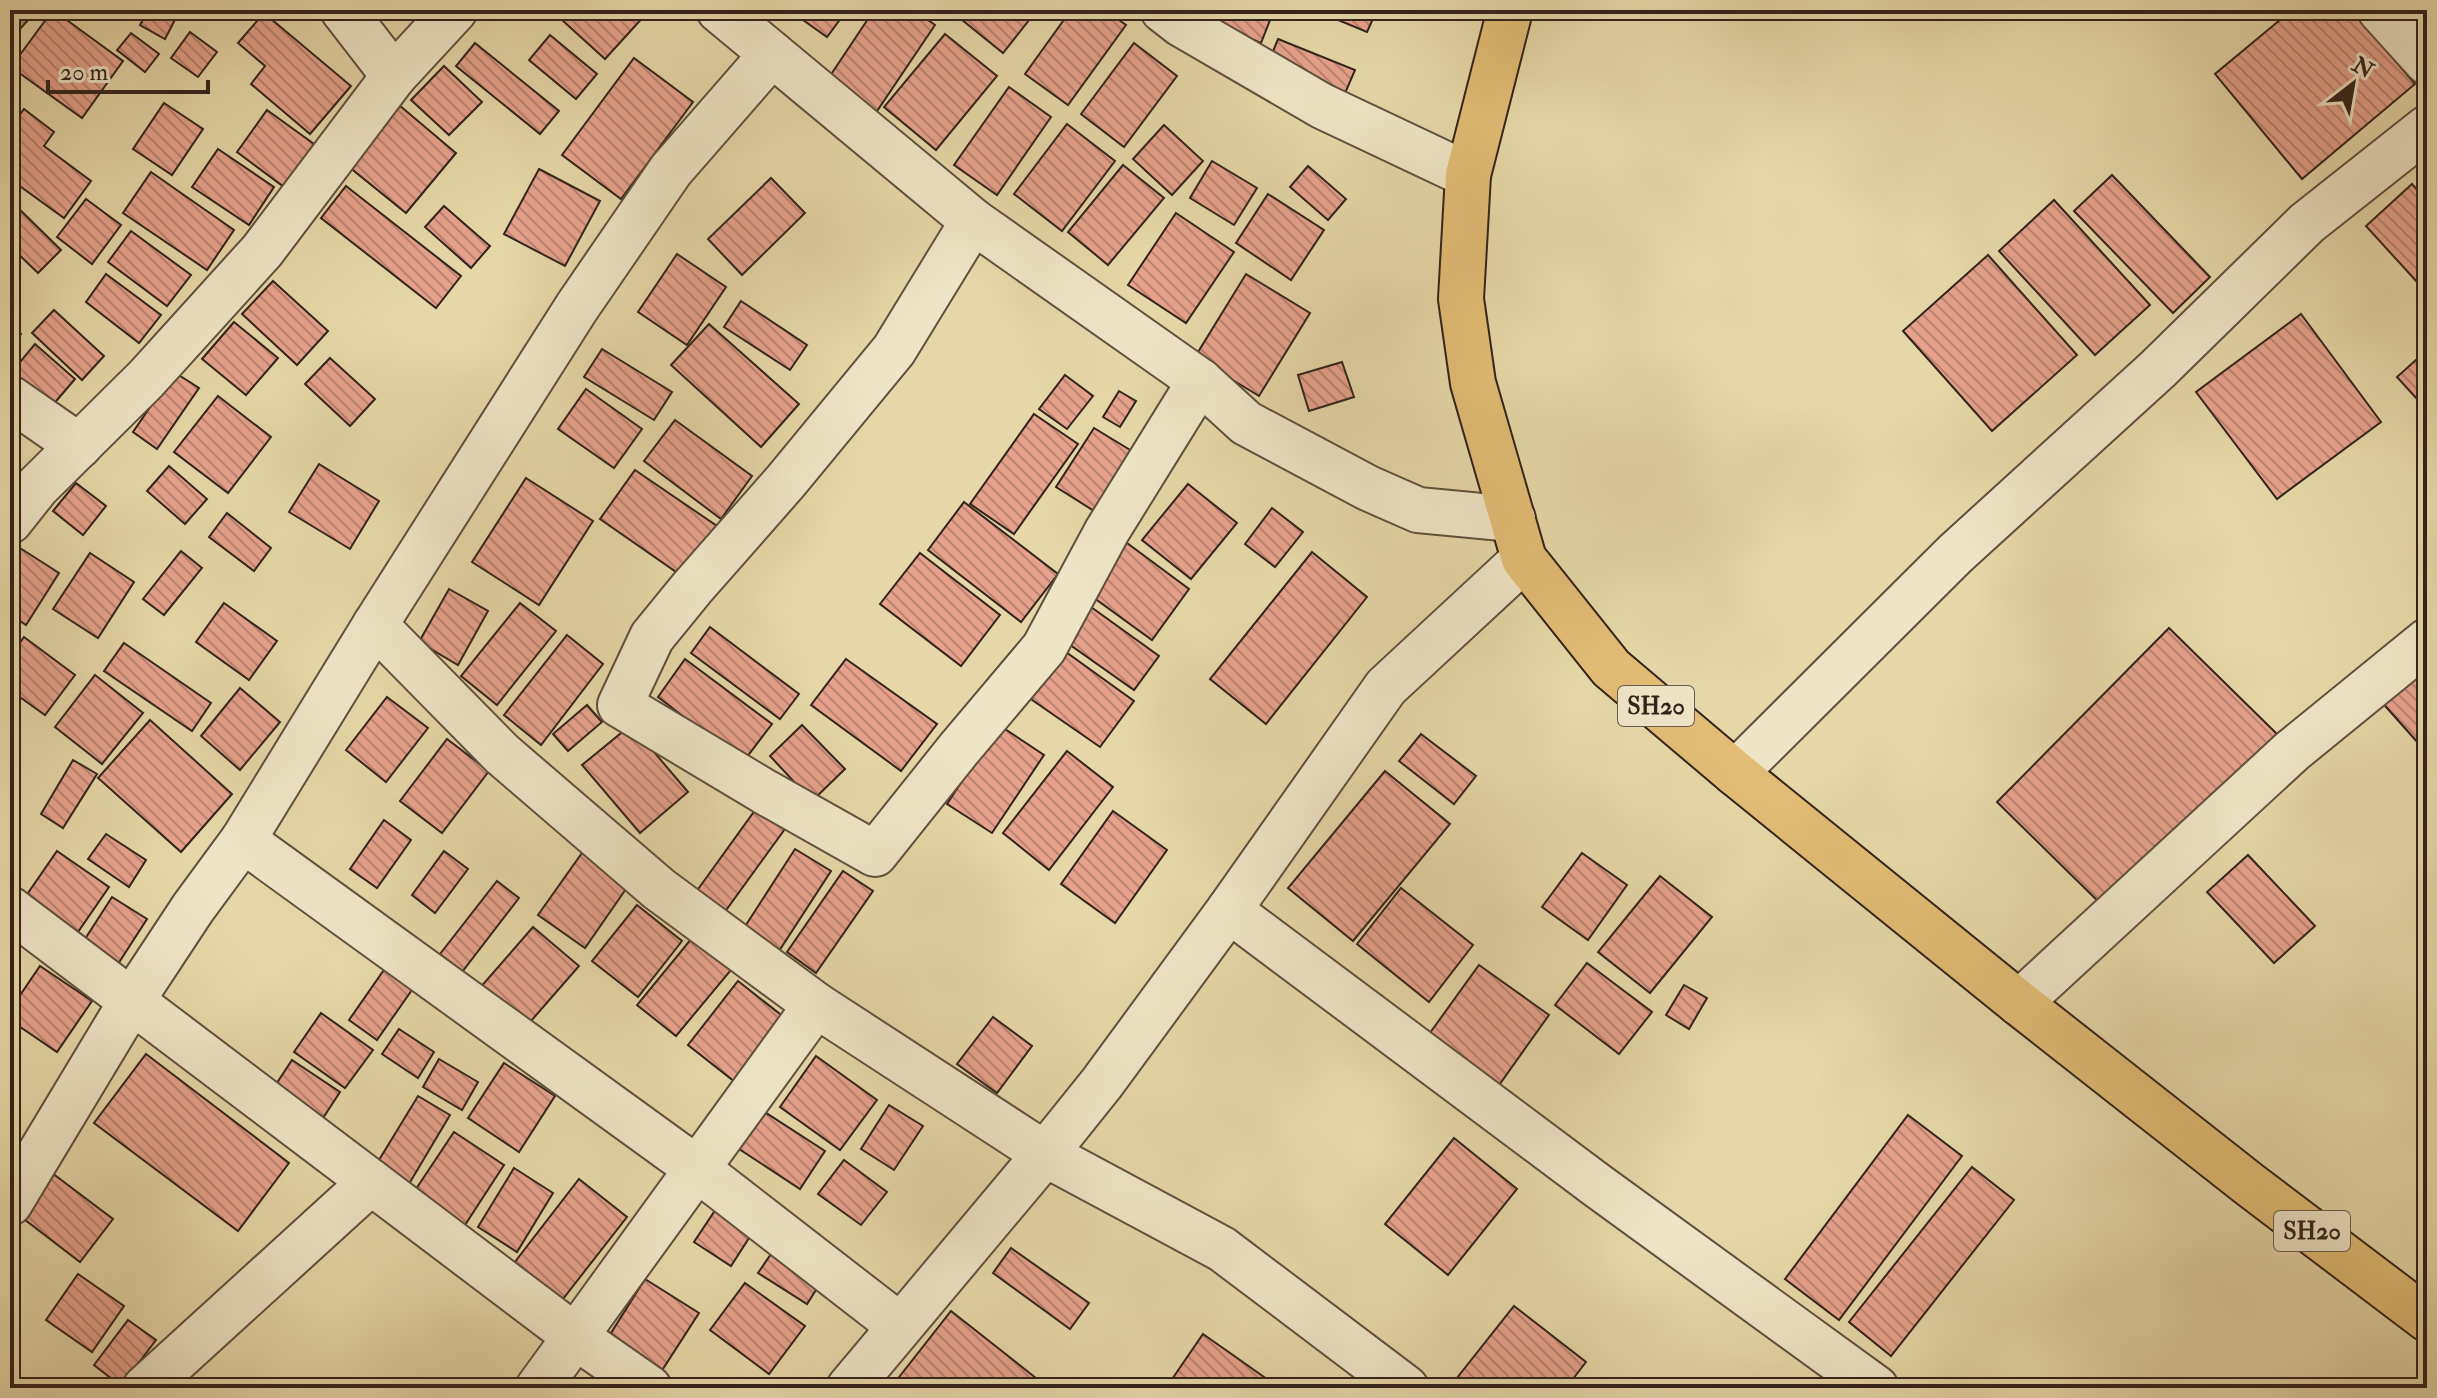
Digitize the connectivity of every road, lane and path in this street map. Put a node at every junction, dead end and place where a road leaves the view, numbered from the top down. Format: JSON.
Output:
{"nodes":[{"id":1,"x":343,"y":10,"type":"edge"},
{"id":2,"x":455,"y":10,"type":"edge"},
{"id":3,"x":719,"y":10,"type":"edge"},
{"id":4,"x":1163,"y":10,"type":"edge"},
{"id":5,"x":1510,"y":10,"type":"edge"},
{"id":6,"x":2380,"y":10,"type":"edge"},
{"id":7,"x":772,"y":54,"type":"junction"},
{"id":8,"x":2427,"y":62,"type":"edge"},
{"id":9,"x":394,"y":76,"type":"junction"},
{"id":10,"x":2427,"y":128,"type":"edge"},
{"id":11,"x":1468,"y":175,"type":"junction"},
{"id":12,"x":973,"y":221,"type":"junction"},
{"id":13,"x":1200,"y":381,"type":"junction"},
{"id":14,"x":10,"y":398,"type":"edge"},
{"id":15,"x":79,"y":446,"type":"junction"},
{"id":16,"x":10,"y":521,"type":"edge"},
{"id":17,"x":1519,"y":539,"type":"junction"},
{"id":18,"x":375,"y":625,"type":"junction"},
{"id":19,"x":2427,"y":641,"type":"edge"},
{"id":20,"x":1735,"y":773,"type":"junction"},
{"id":21,"x":243,"y":840,"type":"junction"},
{"id":22,"x":10,"y":909,"type":"edge"},
{"id":23,"x":1229,"y":910,"type":"junction"},
{"id":24,"x":131,"y":1002,"type":"junction"},
{"id":25,"x":2019,"y":1003,"type":"junction"},
{"id":26,"x":816,"y":1005,"type":"junction"},
{"id":27,"x":1045,"y":1154,"type":"junction"},
{"id":28,"x":696,"y":1168,"type":"junction"},
{"id":29,"x":371,"y":1182,"type":"junction"},
{"id":30,"x":10,"y":1203,"type":"edge"},
{"id":31,"x":2427,"y":1319,"type":"edge"},
{"id":32,"x":900,"y":1326,"type":"junction"},
{"id":33,"x":576,"y":1337,"type":"junction"},
{"id":34,"x":155,"y":1385,"type":"edge"},
{"id":35,"x":538,"y":1388,"type":"edge"},
{"id":36,"x":649,"y":1388,"type":"edge"},
{"id":37,"x":849,"y":1388,"type":"edge"},
{"id":38,"x":1406,"y":1388,"type":"edge"},
{"id":39,"x":1876,"y":1388,"type":"edge"}],
"edges":[{"from":1,"to":9,"type":"street"},
{"from":2,"to":9,"type":"street"},
{"from":3,"to":7,"type":"street"},
{"from":4,"to":11,"type":"street"},
{"from":5,"to":11,"type":"main road","number":"SH20"},
{"from":6,"to":8,"type":"street"},
{"from":7,"to":12,"type":"street"},
{"from":7,"to":18,"type":"street"},
{"from":9,"to":15,"type":"street"},
{"from":10,"to":20,"type":"street"},
{"from":11,"to":17,"type":"main road","number":"SH20"},
{"from":12,"to":13,"type":"street"},
{"from":12,"to":13,"type":"street"},
{"from":13,"to":17,"type":"street"},
{"from":14,"to":15,"type":"street"},
{"from":15,"to":16,"type":"street"},
{"from":17,"to":20,"type":"main road","number":"SH20"},
{"from":17,"to":23,"type":"street"},
{"from":18,"to":21,"type":"street"},
{"from":18,"to":26,"type":"street"},
{"from":19,"to":25,"type":"street"},
{"from":20,"to":25,"type":"main road","number":"SH20"},
{"from":21,"to":24,"type":"street"},
{"from":21,"to":28,"type":"street"},
{"from":22,"to":24,"type":"street"},
{"from":23,"to":27,"type":"street"},
{"from":23,"to":39,"type":"street"},
{"from":24,"to":29,"type":"street"},
{"from":24,"to":30,"type":"street"},
{"from":25,"to":31,"type":"main road","number":"SH20"},
{"from":26,"to":27,"type":"street"},
{"from":26,"to":28,"type":"street"},
{"from":27,"to":32,"type":"street"},
{"from":27,"to":38,"type":"street"},
{"from":28,"to":32,"type":"street"},
{"from":28,"to":33,"type":"street"},
{"from":29,"to":33,"type":"street"},
{"from":29,"to":34,"type":"street"},
{"from":32,"to":37,"type":"street"},
{"from":33,"to":35,"type":"street"},
{"from":33,"to":36,"type":"street"}]}
